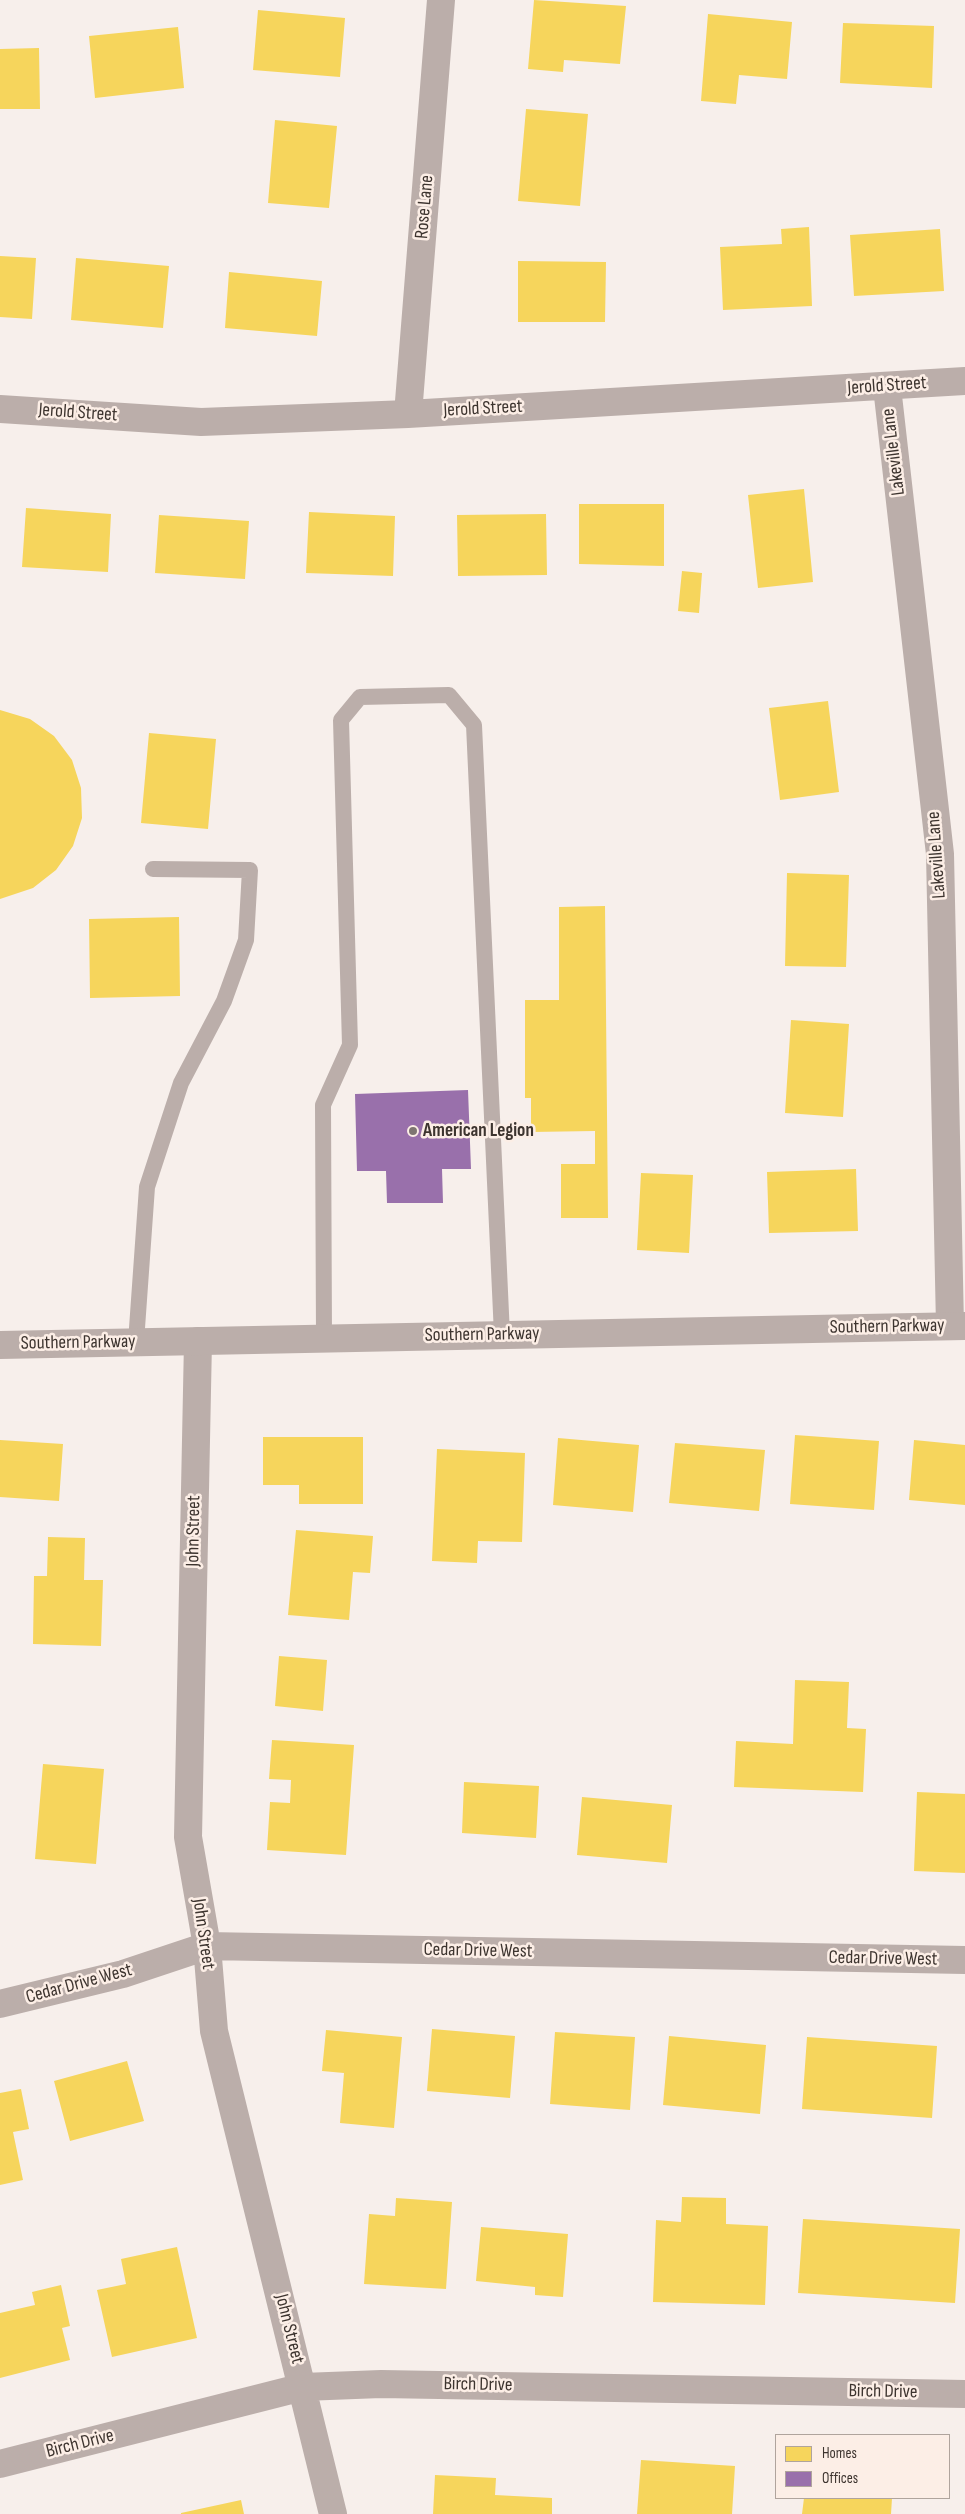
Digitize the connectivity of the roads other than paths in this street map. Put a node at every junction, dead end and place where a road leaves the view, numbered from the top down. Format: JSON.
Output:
{"nodes":[{"id":1,"x":441,"y":0,"type":"edge"},
{"id":2,"x":965,"y":381,"type":"edge"},
{"id":3,"x":887,"y":387,"type":"junction"},
{"id":4,"x":0,"y":409,"type":"edge"},
{"id":5,"x":408,"y":414,"type":"junction"},
{"id":6,"x":153,"y":869,"type":"dead end"},
{"id":7,"x":957,"y":1326,"type":"edge"},
{"id":8,"x":502,"y":1335,"type":"junction"},
{"id":9,"x":324,"y":1338,"type":"junction"},
{"id":10,"x":198,"y":1341,"type":"junction"},
{"id":11,"x":136,"y":1342,"type":"junction"},
{"id":12,"x":0,"y":1345,"type":"edge"},
{"id":13,"x":207,"y":1946,"type":"junction"},
{"id":14,"x":965,"y":1960,"type":"edge"},
{"id":15,"x":0,"y":2004,"type":"edge"},
{"id":16,"x":303,"y":2387,"type":"junction"},
{"id":17,"x":965,"y":2394,"type":"edge"},
{"id":18,"x":0,"y":2464,"type":"edge"},
{"id":19,"x":333,"y":2514,"type":"edge"}],
"edges":[{"from":1,"to":5,"type":"street","name":"Rose Lane"},
{"from":2,"to":3,"type":"street","name":"Jerold Street"},
{"from":3,"to":5,"type":"street","name":"Jerold Street"},
{"from":3,"to":7,"type":"street","name":"Lakeville Lane"},
{"from":4,"to":5,"type":"street","name":"Jerold Street"},
{"from":6,"to":11,"type":"lane"},
{"from":7,"to":8,"type":"street","name":"Southern Parkway"},
{"from":8,"to":9,"type":"street","name":"Southern Parkway"},
{"from":8,"to":9,"type":"lane"},
{"from":9,"to":10,"type":"street","name":"Southern Parkway"},
{"from":10,"to":11,"type":"street","name":"Southern Parkway"},
{"from":10,"to":13,"type":"street","name":"John Street"},
{"from":11,"to":12,"type":"street","name":"Southern Parkway"},
{"from":13,"to":14,"type":"street","name":"Cedar Drive West"},
{"from":13,"to":15,"type":"street","name":"Cedar Drive West"},
{"from":13,"to":16,"type":"street","name":"John Street"},
{"from":16,"to":17,"type":"street","name":"Birch Drive"},
{"from":16,"to":18,"type":"street","name":"Birch Drive"},
{"from":16,"to":19,"type":"street","name":"John Street"}]}
